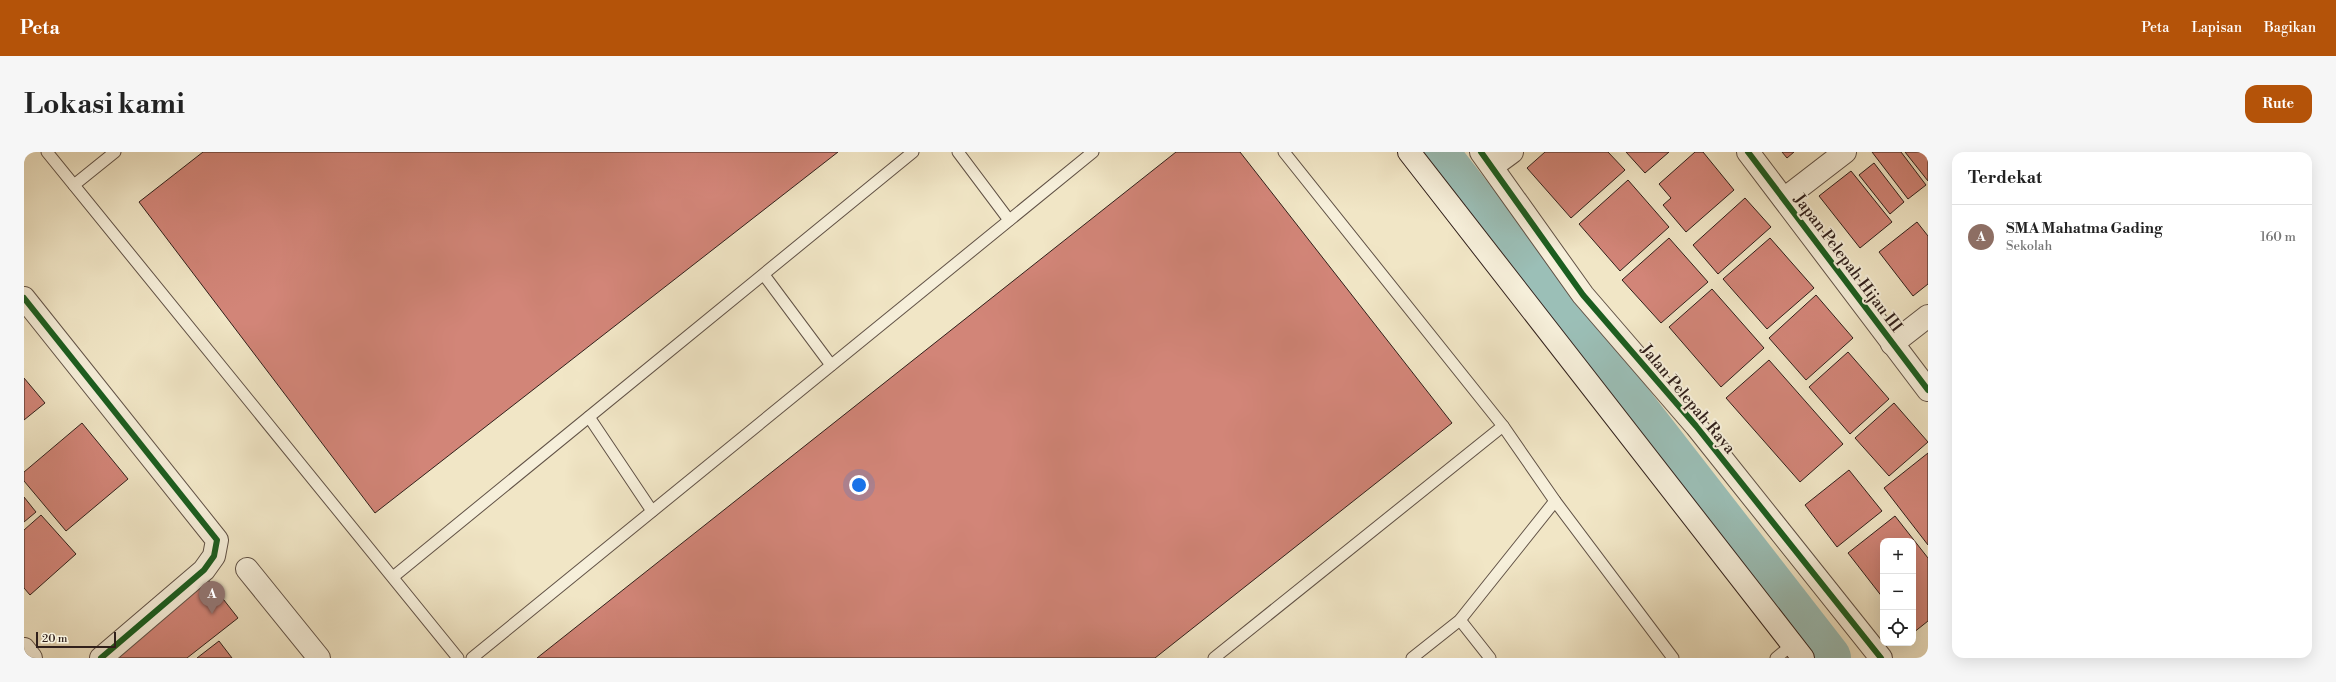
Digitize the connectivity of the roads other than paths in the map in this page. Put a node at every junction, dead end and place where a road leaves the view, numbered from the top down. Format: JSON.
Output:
{"nodes":[{"id":1,"x":47,"y":152,"type":"edge"},
{"id":2,"x":115,"y":152,"type":"edge"},
{"id":3,"x":913,"y":152,"type":"edge"},
{"id":4,"x":958,"y":152,"type":"edge"},
{"id":5,"x":1093,"y":152,"type":"edge"},
{"id":6,"x":1284,"y":152,"type":"edge"},
{"id":7,"x":1409,"y":152,"type":"edge"},
{"id":8,"x":1512,"y":152,"type":"edge"},
{"id":9,"x":1748,"y":152,"type":"edge"},
{"id":10,"x":1845,"y":152,"type":"edge"},
{"id":11,"x":1487,"y":159,"type":"edge"},
{"id":12,"x":74,"y":185,"type":"junction"},
{"id":13,"x":1784,"y":199,"type":"junction"},
{"id":14,"x":1009,"y":220,"type":"junction"},
{"id":15,"x":764,"y":275,"type":"junction"},
{"id":16,"x":24,"y":298,"type":"edge"},
{"id":17,"x":1928,"y":316,"type":"edge"},
{"id":18,"x":1892,"y":344,"type":"junction"},
{"id":19,"x":831,"y":365,"type":"junction"},
{"id":20,"x":1928,"y":390,"type":"edge"},
{"id":21,"x":589,"y":417,"type":"junction"},
{"id":22,"x":1503,"y":426,"type":"junction"},
{"id":23,"x":1556,"y":501,"type":"junction"},
{"id":24,"x":652,"y":511,"type":"junction"},
{"id":25,"x":247,"y":569,"type":"dead end"},
{"id":26,"x":393,"y":577,"type":"junction"},
{"id":27,"x":1460,"y":620,"type":"junction"},
{"id":28,"x":24,"y":649,"type":"edge"},
{"id":29,"x":1798,"y":651,"type":"edge"},
{"id":30,"x":31,"y":658,"type":"edge"},
{"id":31,"x":101,"y":658,"type":"edge"},
{"id":32,"x":319,"y":658,"type":"edge"},
{"id":33,"x":458,"y":658,"type":"edge"},
{"id":34,"x":472,"y":658,"type":"edge"},
{"id":35,"x":1214,"y":658,"type":"edge"},
{"id":36,"x":1412,"y":658,"type":"edge"},
{"id":37,"x":1490,"y":658,"type":"edge"},
{"id":38,"x":1672,"y":658,"type":"edge"},
{"id":39,"x":1776,"y":658,"type":"edge"},
{"id":40,"x":1881,"y":658,"type":"edge"}],
"edges":[{"from":1,"to":12,"type":"lane"},
{"from":2,"to":12,"type":"lane"},
{"from":3,"to":15,"type":"lane"},
{"from":4,"to":14,"type":"lane"},
{"from":5,"to":14,"type":"lane"},
{"from":6,"to":22,"type":"lane"},
{"from":7,"to":29,"type":"street"},
{"from":8,"to":11,"type":"street"},
{"from":9,"to":13,"type":"street","name":"Japan Pelepah Hijau III"},
{"from":10,"to":13,"type":"street"},
{"from":11,"to":40,"type":"street","name":"Jalan Pelepah Raya"},
{"from":12,"to":26,"type":"lane"},
{"from":13,"to":18,"type":"street","name":"Japan Pelepah Hijau III"},
{"from":14,"to":19,"type":"lane"},
{"from":15,"to":19,"type":"lane"},
{"from":15,"to":21,"type":"lane"},
{"from":16,"to":31,"type":"street"},
{"from":17,"to":18,"type":"street"},
{"from":18,"to":20,"type":"street","name":"Japan Pelepah Hijau III"},
{"from":19,"to":24,"type":"lane"},
{"from":21,"to":24,"type":"lane"},
{"from":21,"to":26,"type":"lane"},
{"from":22,"to":23,"type":"lane"},
{"from":22,"to":35,"type":"lane"},
{"from":23,"to":27,"type":"lane"},
{"from":23,"to":38,"type":"lane"},
{"from":24,"to":34,"type":"lane"},
{"from":25,"to":32,"type":"street"},
{"from":26,"to":33,"type":"lane"},
{"from":27,"to":36,"type":"lane"},
{"from":27,"to":37,"type":"lane"},
{"from":28,"to":30,"type":"street"},
{"from":29,"to":39,"type":"lane"}]}
